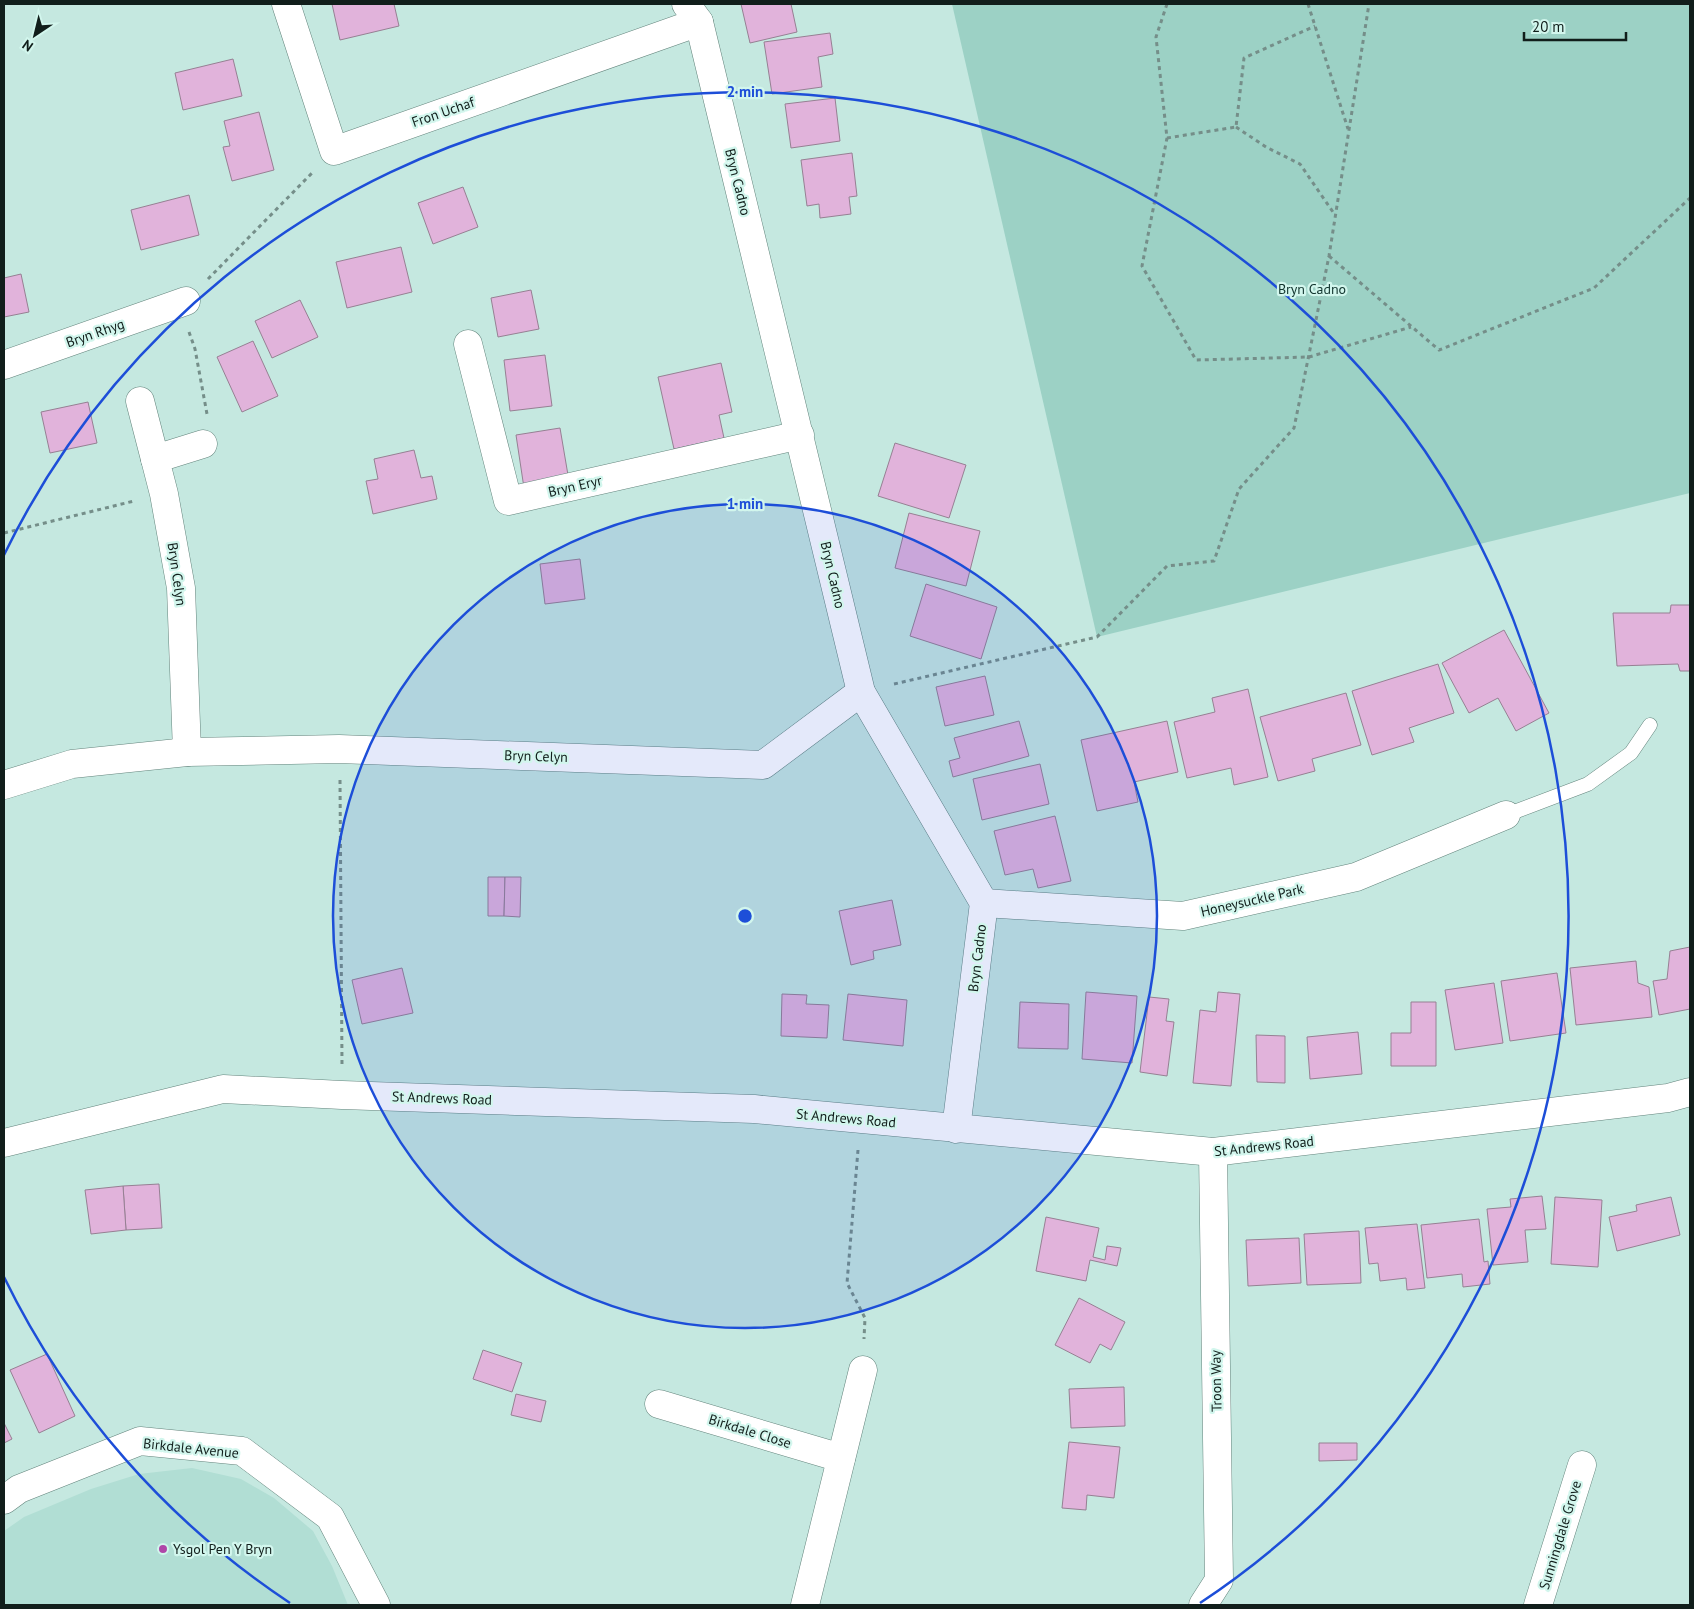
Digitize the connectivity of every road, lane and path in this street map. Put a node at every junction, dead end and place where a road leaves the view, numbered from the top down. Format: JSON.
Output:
{"nodes":[{"id":1,"x":286,"y":4,"type":"edge"},
{"id":2,"x":1166,"y":4,"type":"edge"},
{"id":3,"x":1308,"y":4,"type":"edge"},
{"id":4,"x":1369,"y":4,"type":"edge"},
{"id":5,"x":693,"y":13,"type":"edge"},
{"id":6,"x":1315,"y":26,"type":"junction"},
{"id":7,"x":1236,"y":127,"type":"junction"},
{"id":8,"x":1349,"y":131,"type":"junction"},
{"id":9,"x":1167,"y":138,"type":"junction"},
{"id":10,"x":334,"y":151,"type":"junction"},
{"id":11,"x":1690,"y":198,"type":"edge"},
{"id":12,"x":1335,"y":215,"type":"junction"},
{"id":13,"x":1329,"y":256,"type":"junction"},
{"id":14,"x":182,"y":302,"type":"junction"},
{"id":15,"x":1411,"y":327,"type":"junction"},
{"id":16,"x":468,"y":344,"type":"dead end"},
{"id":17,"x":1308,"y":357,"type":"junction"},
{"id":18,"x":4,"y":365,"type":"edge"},
{"id":19,"x":140,"y":401,"type":"dead end"},
{"id":20,"x":800,"y":435,"type":"junction"},
{"id":21,"x":203,"y":444,"type":"joint"},
{"id":22,"x":155,"y":459,"type":"junction"},
{"id":23,"x":164,"y":494,"type":"junction"},
{"id":24,"x":4,"y":533,"type":"edge"},
{"id":25,"x":861,"y":692,"type":"junction"},
{"id":26,"x":1650,"y":725,"type":"dead end"},
{"id":27,"x":339,"y":749,"type":"junction"},
{"id":28,"x":188,"y":752,"type":"junction"},
{"id":29,"x":4,"y":785,"type":"edge"},
{"id":30,"x":1506,"y":815,"type":"joint"},
{"id":31,"x":984,"y":903,"type":"junction"},
{"id":32,"x":1690,"y":1092,"type":"edge"},
{"id":33,"x":342,"y":1095,"type":"junction"},
{"id":34,"x":860,"y":1119,"type":"junction"},
{"id":35,"x":956,"y":1128,"type":"junction"},
{"id":36,"x":4,"y":1144,"type":"edge"},
{"id":37,"x":1213,"y":1152,"type":"junction"},
{"id":38,"x":863,"y":1370,"type":"joint"},
{"id":39,"x":659,"y":1404,"type":"dead end"},
{"id":40,"x":841,"y":1458,"type":"junction"},
{"id":41,"x":1582,"y":1465,"type":"dead end"},
{"id":42,"x":4,"y":1500,"type":"edge"},
{"id":43,"x":376,"y":1605,"type":"edge"},
{"id":44,"x":804,"y":1605,"type":"edge"},
{"id":45,"x":1203,"y":1605,"type":"edge"},
{"id":46,"x":1538,"y":1605,"type":"edge"}],
"edges":[{"from":1,"to":10,"type":"street"},
{"from":2,"to":9,"type":"path"},
{"from":3,"to":6,"type":"path"},
{"from":4,"to":8,"type":"path"},
{"from":5,"to":10,"type":"street","name":"Fron Uchaf"},
{"from":5,"to":20,"type":"street","name":"Bryn Cadno"},
{"from":6,"to":7,"type":"path"},
{"from":6,"to":8,"type":"path"},
{"from":7,"to":9,"type":"path"},
{"from":7,"to":12,"type":"path"},
{"from":8,"to":12,"type":"path"},
{"from":9,"to":17,"type":"path"},
{"from":10,"to":14,"type":"path"},
{"from":11,"to":15,"type":"path"},
{"from":12,"to":13,"type":"path"},
{"from":13,"to":15,"type":"path"},
{"from":13,"to":17,"type":"path"},
{"from":14,"to":18,"type":"street","name":"Bryn Rhyg"},
{"from":14,"to":21,"type":"path"},
{"from":15,"to":17,"type":"path"},
{"from":16,"to":20,"type":"street","name":"Bryn Eryr"},
{"from":17,"to":25,"type":"path"},
{"from":19,"to":22,"type":"street","name":"Bryn Celyn"},
{"from":20,"to":25,"type":"street","name":"Bryn Cadno"},
{"from":21,"to":22,"type":"street"},
{"from":22,"to":23,"type":"street","name":"Bryn Celyn"},
{"from":23,"to":24,"type":"path"},
{"from":23,"to":28,"type":"street","name":"Bryn Celyn"},
{"from":25,"to":27,"type":"street","name":"Bryn Celyn"},
{"from":25,"to":31,"type":"street","name":"Bryn Cadno"},
{"from":26,"to":30,"type":"lane"},
{"from":27,"to":28,"type":"street","name":"Bryn Celyn"},
{"from":27,"to":33,"type":"path"},
{"from":28,"to":29,"type":"street","name":"Bryn Celyn"},
{"from":30,"to":31,"type":"street","name":"Honeysuckle Park"},
{"from":31,"to":35,"type":"street","name":"Bryn Cadno"},
{"from":32,"to":37,"type":"street","name":"St Andrews Road"},
{"from":33,"to":34,"type":"street","name":"St Andrews Road"},
{"from":33,"to":36,"type":"street","name":"St Andrews Road"},
{"from":34,"to":35,"type":"street","name":"St Andrews Road"},
{"from":34,"to":38,"type":"path"},
{"from":35,"to":37,"type":"street","name":"St Andrews Road"},
{"from":37,"to":45,"type":"street","name":"Troon Way"},
{"from":38,"to":40,"type":"street"},
{"from":39,"to":40,"type":"street","name":"Birkdale Close"},
{"from":40,"to":44,"type":"street"},
{"from":41,"to":46,"type":"street","name":"Sunningdale Grove"},
{"from":42,"to":43,"type":"street","name":"Birkdale Avenue"}]}
